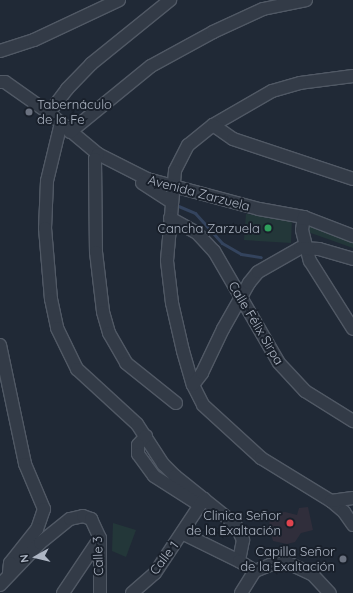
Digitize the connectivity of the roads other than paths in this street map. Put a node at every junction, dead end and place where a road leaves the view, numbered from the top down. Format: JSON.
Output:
{"nodes":[{"id":1,"x":118,"y":0,"type":"edge"},
{"id":2,"x":306,"y":0,"type":"edge"},
{"id":3,"x":164,"y":1,"type":"edge"},
{"id":4,"x":0,"y":51,"type":"edge"},
{"id":5,"x":353,"y":76,"type":"edge"},
{"id":6,"x":0,"y":82,"type":"edge"},
{"id":7,"x":0,"y":86,"type":"edge"},
{"id":8,"x":49,"y":113,"type":"junction"},
{"id":9,"x":213,"y":125,"type":"junction"},
{"id":10,"x":60,"y":126,"type":"junction"},
{"id":11,"x":70,"y":132,"type":"junction"},
{"id":12,"x":96,"y":157,"type":"junction"},
{"id":13,"x":353,"y":179,"type":"edge"},
{"id":14,"x":173,"y":185,"type":"junction"},
{"id":15,"x":171,"y":202,"type":"junction"},
{"id":16,"x":304,"y":217,"type":"junction"},
{"id":17,"x":170,"y":218,"type":"junction"},
{"id":18,"x":353,"y":236,"type":"edge"},
{"id":19,"x":305,"y":247,"type":"junction"},
{"id":20,"x":353,"y":259,"type":"edge"},
{"id":21,"x":241,"y":300,"type":"junction"},
{"id":22,"x":353,"y":329,"type":"edge"},
{"id":23,"x":0,"y":345,"type":"edge"},
{"id":24,"x":193,"y":385,"type":"junction"},
{"id":25,"x":176,"y":403,"type":"dead end"},
{"id":26,"x":353,"y":421,"type":"edge"},
{"id":27,"x":353,"y":498,"type":"edge"},
{"id":28,"x":331,"y":501,"type":"junction"},
{"id":29,"x":202,"y":502,"type":"junction"},
{"id":30,"x":353,"y":525,"type":"edge"},
{"id":31,"x":182,"y":533,"type":"junction"},
{"id":32,"x":100,"y":538,"type":"junction"},
{"id":33,"x":239,"y":560,"type":"junction"},
{"id":34,"x":255,"y":571,"type":"junction"},
{"id":35,"x":10,"y":572,"type":"junction"},
{"id":36,"x":0,"y":585,"type":"edge"},
{"id":37,"x":320,"y":588,"type":"edge"},
{"id":38,"x":63,"y":593,"type":"edge"},
{"id":39,"x":100,"y":593,"type":"edge"},
{"id":40,"x":132,"y":593,"type":"edge"},
{"id":41,"x":241,"y":593,"type":"edge"},
{"id":42,"x":330,"y":593,"type":"edge"}],
"edges":[{"from":1,"to":4,"type":"street"},
{"from":2,"to":11,"type":"street"},
{"from":3,"to":8,"type":"street"},
{"from":5,"to":9,"type":"street"},
{"from":6,"to":8,"type":"street","name":"Avenida Zarzuela"},
{"from":7,"to":10,"type":"street"},
{"from":8,"to":10,"type":"street","name":"Avenida Zarzuela"},
{"from":9,"to":13,"type":"street"},
{"from":9,"to":14,"type":"street"},
{"from":10,"to":11,"type":"street","name":"Avenida Zarzuela"},
{"from":10,"to":12,"type":"street"},
{"from":10,"to":29,"type":"street"},
{"from":11,"to":12,"type":"street","name":"Avenida Zarzuela"},
{"from":12,"to":14,"type":"street","name":"Avenida Zarzuela"},
{"from":12,"to":15,"type":"street"},
{"from":12,"to":25,"type":"street"},
{"from":14,"to":15,"type":"street"},
{"from":14,"to":16,"type":"street","name":"Avenida Zarzuela"},
{"from":15,"to":17,"type":"street"},
{"from":16,"to":18,"type":"street","name":"Avenida Zarzuela"},
{"from":16,"to":19,"type":"street"},
{"from":17,"to":21,"type":"street","name":"Calle Félix Sirpa"},
{"from":17,"to":24,"type":"street"},
{"from":19,"to":20,"type":"street"},
{"from":19,"to":21,"type":"street"},
{"from":19,"to":22,"type":"street"},
{"from":21,"to":24,"type":"street"},
{"from":21,"to":26,"type":"street","name":"Calle Félix Sirpa"},
{"from":23,"to":35,"type":"street"},
{"from":24,"to":28,"type":"street"},
{"from":27,"to":28,"type":"street"},
{"from":28,"to":30,"type":"street"},
{"from":29,"to":31,"type":"street","name":"Calle 1"},
{"from":29,"to":33,"type":"street"},
{"from":31,"to":33,"type":"street"},
{"from":31,"to":40,"type":"street","name":"Calle 1"},
{"from":32,"to":35,"type":"street","name":"Calle 3"},
{"from":32,"to":38,"type":"street"},
{"from":32,"to":39,"type":"street","name":"Calle 3"},
{"from":33,"to":34,"type":"street"},
{"from":34,"to":37,"type":"street"},
{"from":34,"to":41,"type":"street"},
{"from":35,"to":36,"type":"street","name":"Calle 3"},
{"from":37,"to":42,"type":"street"}]}
